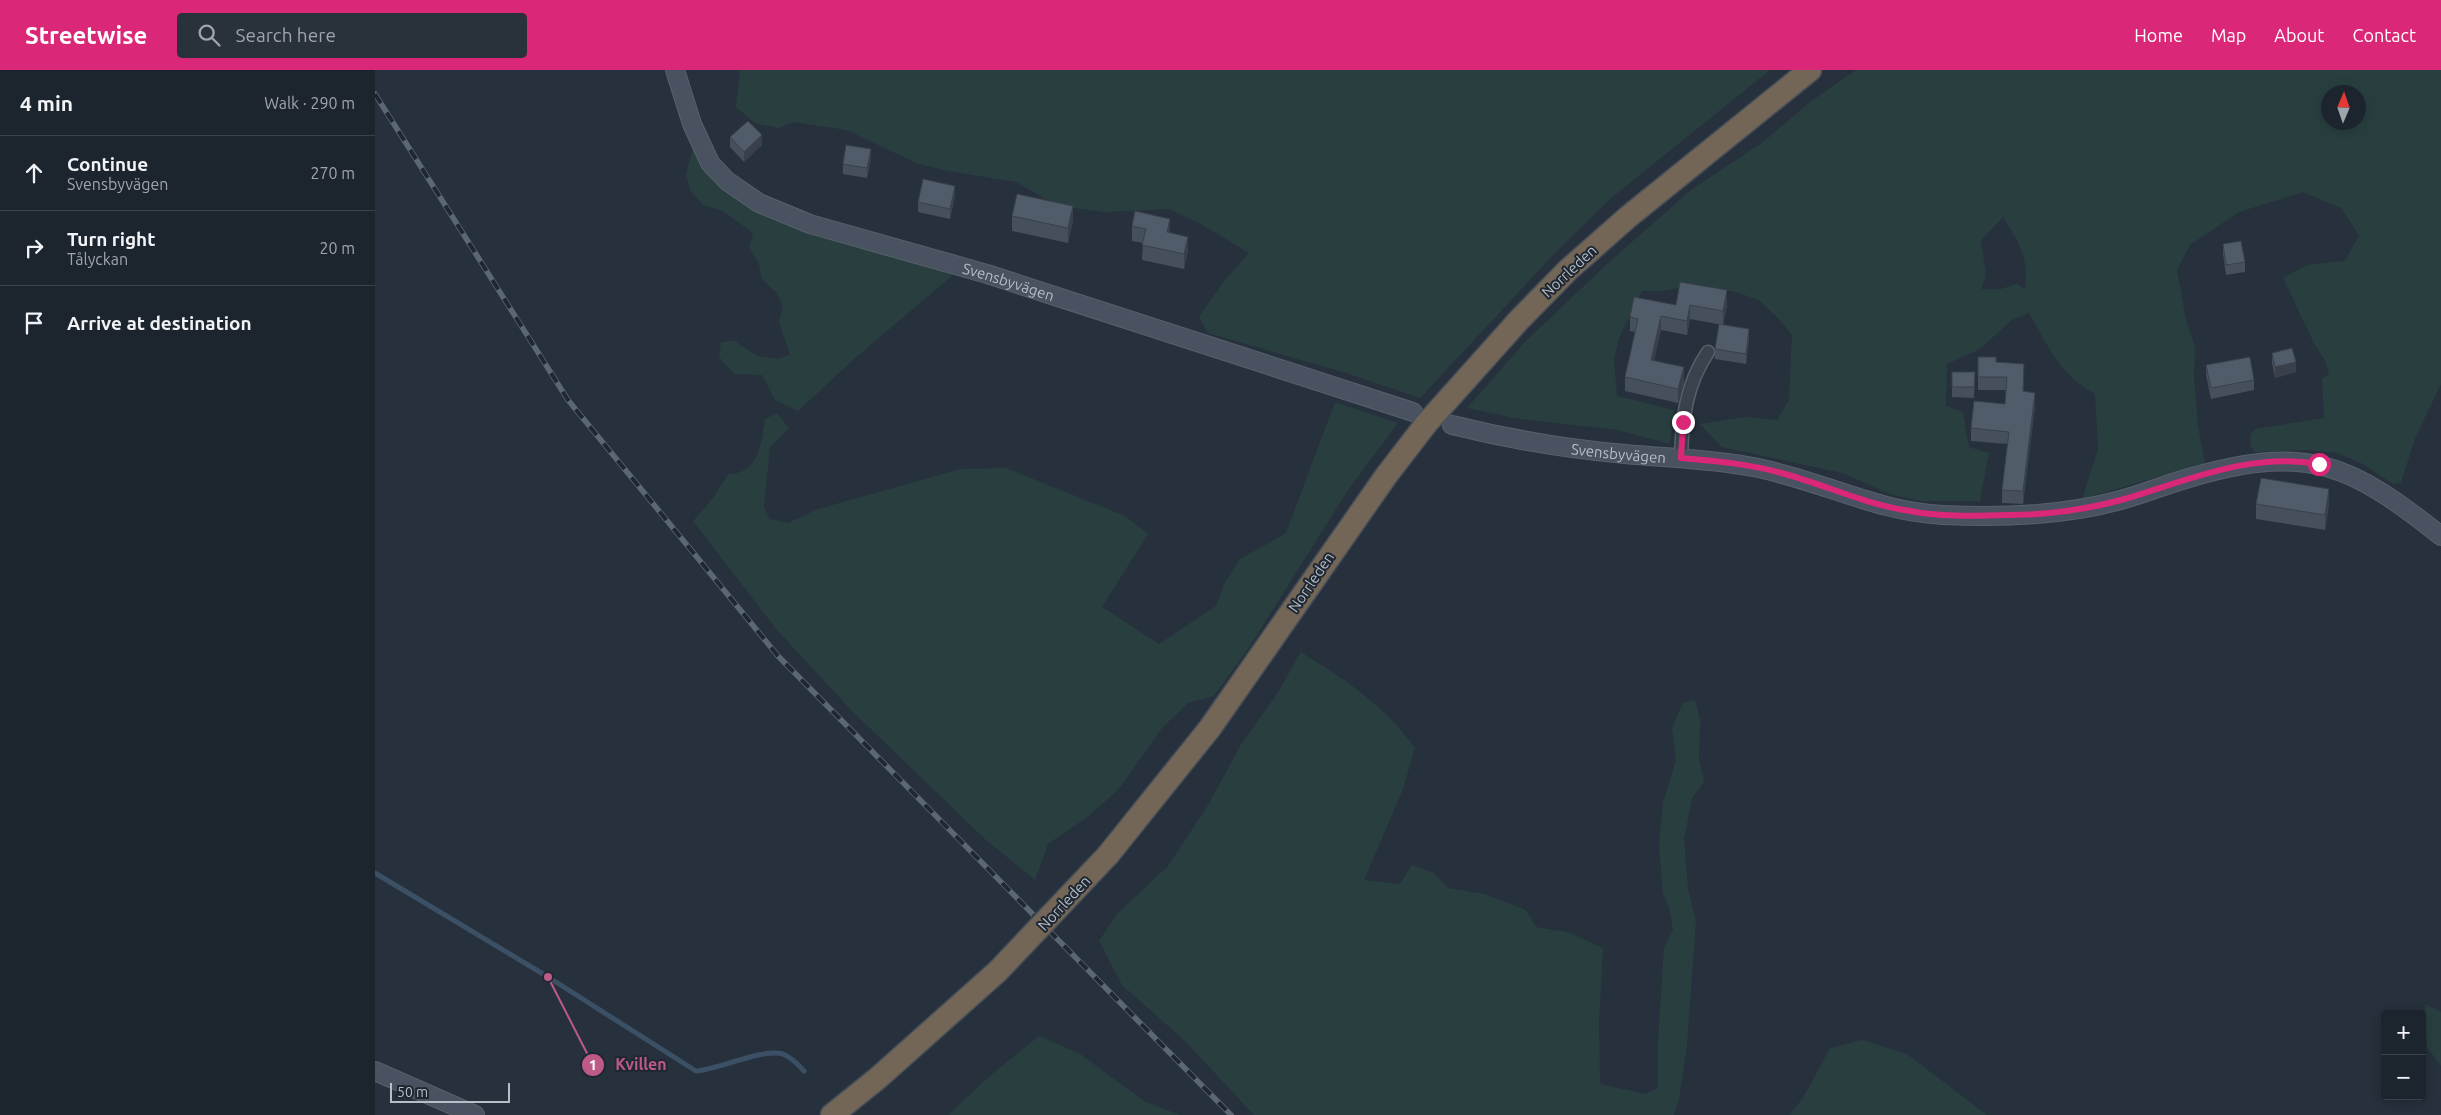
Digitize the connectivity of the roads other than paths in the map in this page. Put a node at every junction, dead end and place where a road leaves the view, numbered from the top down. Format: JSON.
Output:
{"nodes":[{"id":1,"x":675,"y":70,"type":"edge"},
{"id":2,"x":1810,"y":70,"type":"edge"},
{"id":3,"x":1708,"y":352,"type":"dead end"},
{"id":4,"x":1413,"y":412,"type":"dead end"},
{"id":5,"x":1452,"y":425,"type":"dead end"},
{"id":6,"x":1681,"y":458,"type":"junction"},
{"id":7,"x":2441,"y":536,"type":"edge"},
{"id":8,"x":375,"y":1071,"type":"edge"},
{"id":9,"x":475,"y":1115,"type":"edge"},
{"id":10,"x":832,"y":1115,"type":"edge"}],
"edges":[{"from":1,"to":4,"type":"street","name":"Svensbyvägen"},
{"from":2,"to":10,"type":"highway","name":"Norrleden","bridge":true},
{"from":3,"to":6,"type":"street"},
{"from":5,"to":6,"type":"street","name":"Svensbyvägen"},
{"from":6,"to":7,"type":"street","name":"Svensbyvägen"},
{"from":8,"to":9,"type":"street"}]}
